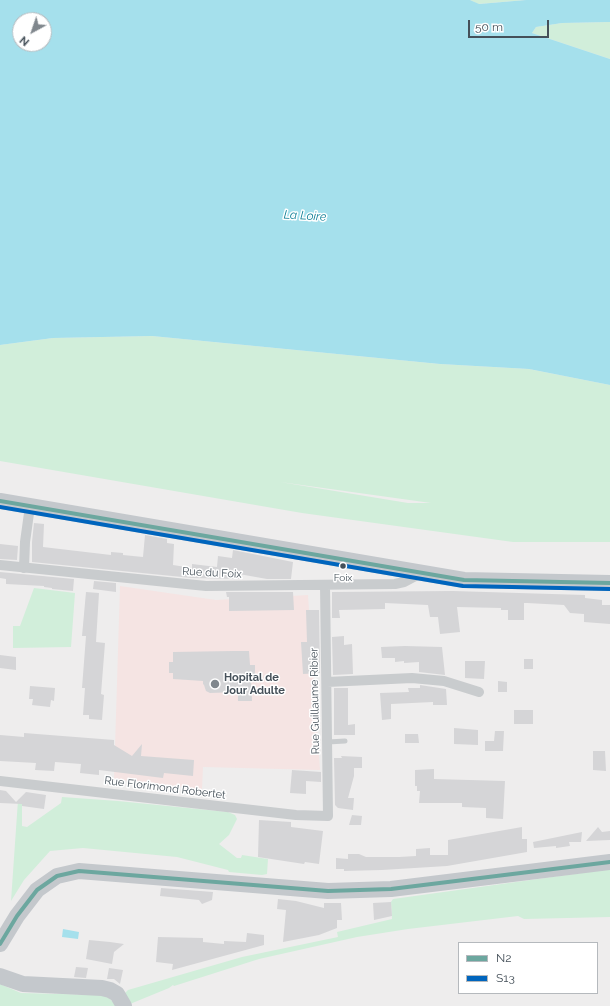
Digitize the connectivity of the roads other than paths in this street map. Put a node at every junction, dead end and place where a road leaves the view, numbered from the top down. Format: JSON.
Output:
{"nodes":[{"id":1,"x":0,"y":501,"type":"edge"},
{"id":2,"x":30,"y":506,"type":"junction"},
{"id":3,"x":0,"y":565,"type":"edge"},
{"id":4,"x":24,"y":568,"type":"junction"},
{"id":5,"x":421,"y":573,"type":"junction"},
{"id":6,"x":610,"y":582,"type":"edge"},
{"id":7,"x":325,"y":585,"type":"junction"},
{"id":8,"x":327,"y":682,"type":"junction"},
{"id":9,"x":479,"y":692,"type":"dead end"},
{"id":10,"x":345,"y":741,"type":"dead end"},
{"id":11,"x":328,"y":742,"type":"junction"},
{"id":12,"x":0,"y":781,"type":"edge"},
{"id":13,"x":328,"y":816,"type":"joint"},
{"id":14,"x":610,"y":862,"type":"edge"},
{"id":15,"x":0,"y":944,"type":"edge"},
{"id":16,"x":0,"y":976,"type":"edge"},
{"id":17,"x":123,"y":1003,"type":"edge"}],
"edges":[{"from":1,"to":2,"type":"main road"},
{"from":2,"to":4,"type":"street"},
{"from":2,"to":5,"type":"main road"},
{"from":3,"to":4,"type":"street","name":"Rue du Foix"},
{"from":4,"to":7,"type":"street","name":"Rue du Foix"},
{"from":5,"to":6,"type":"main road"},
{"from":5,"to":7,"type":"street","name":"Rue du Foix"},
{"from":7,"to":8,"type":"street","name":"Rue Guillaume Ribier"},
{"from":8,"to":9,"type":"street"},
{"from":8,"to":11,"type":"street","name":"Rue Guillaume Ribier"},
{"from":10,"to":11,"type":"lane"},
{"from":11,"to":13,"type":"street","name":"Rue Guillaume Ribier"},
{"from":12,"to":13,"type":"street","name":"Rue Florimond Robertet"},
{"from":14,"to":15,"type":"main road"},
{"from":16,"to":17,"type":"main road"}]}
